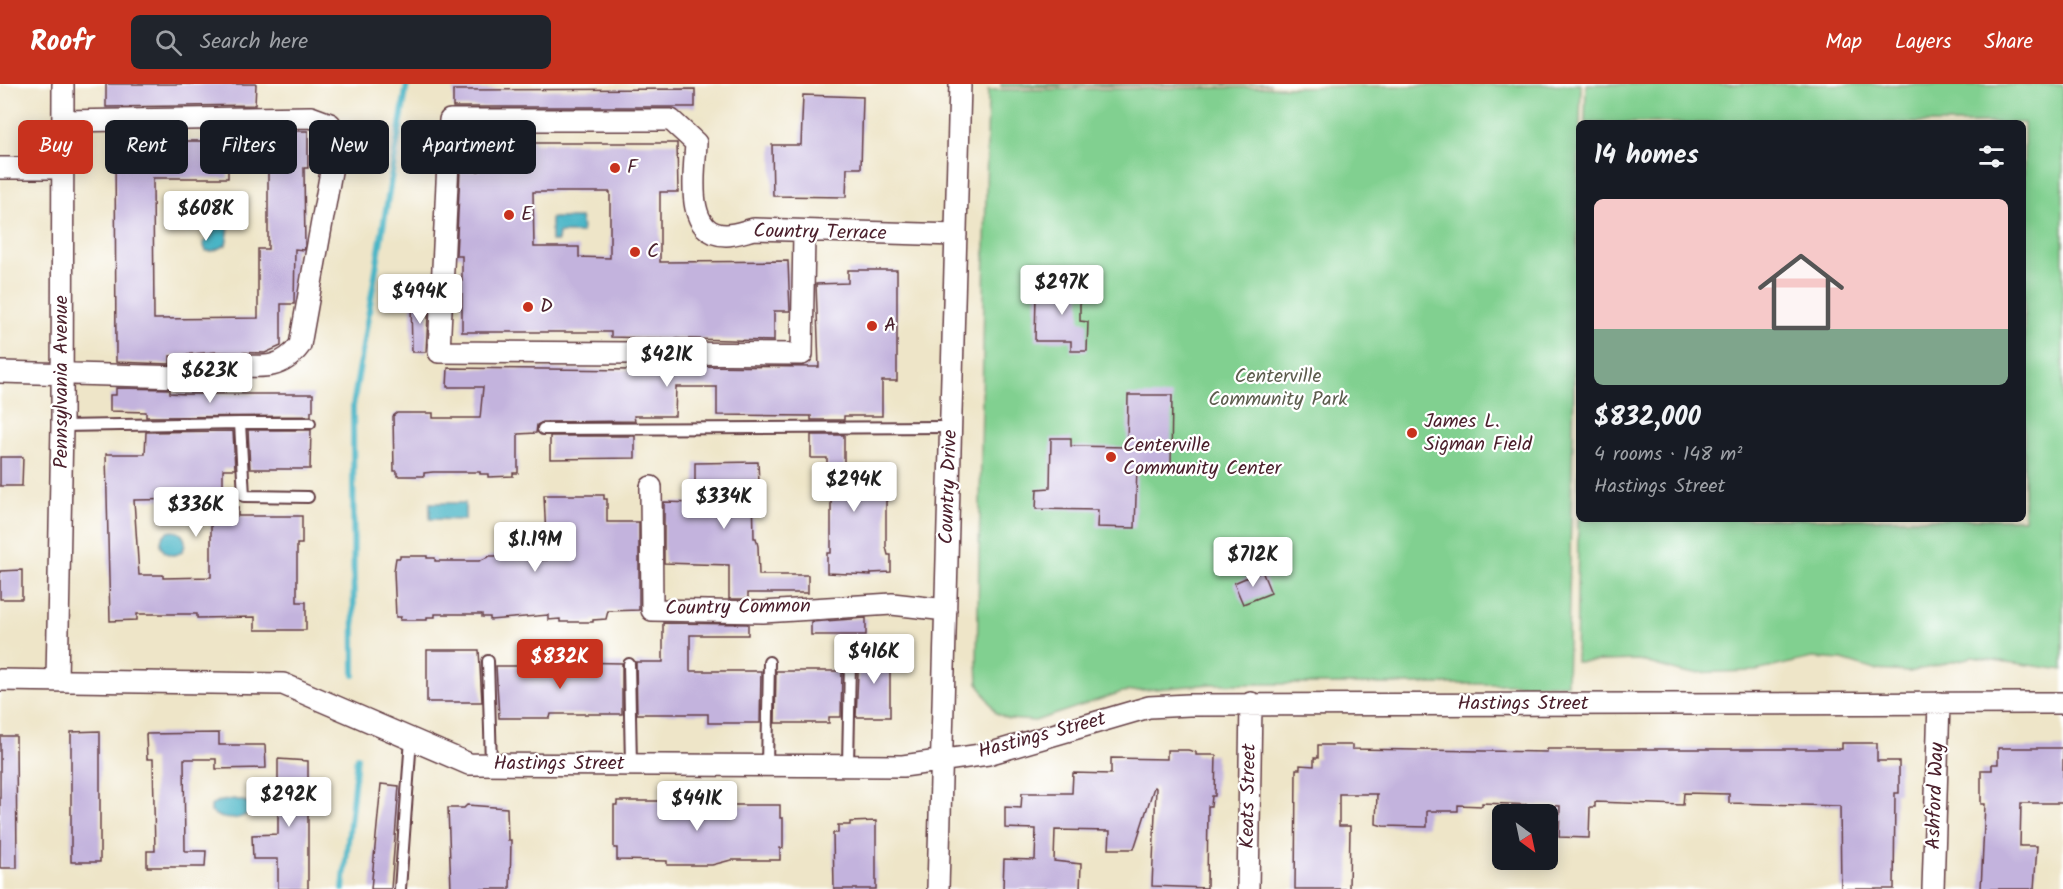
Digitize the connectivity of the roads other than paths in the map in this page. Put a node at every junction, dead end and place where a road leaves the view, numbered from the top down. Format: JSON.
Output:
{"nodes":[{"id":1,"x":63,"y":84,"type":"edge"},
{"id":2,"x":960,"y":84,"type":"edge"},
{"id":3,"x":63,"y":120,"type":"edge"},
{"id":4,"x":93,"y":121,"type":"edge"},
{"id":5,"x":0,"y":168,"type":"edge"},
{"id":6,"x":18,"y":168,"type":"edge"},
{"id":7,"x":63,"y":174,"type":"edge"},
{"id":8,"x":804,"y":233,"type":"junction"},
{"id":9,"x":956,"y":235,"type":"junction"},
{"id":10,"x":0,"y":372,"type":"edge"},
{"id":11,"x":62,"y":373,"type":"junction"},
{"id":12,"x":240,"y":423,"type":"junction"},
{"id":13,"x":310,"y":423,"type":"dead end"},
{"id":14,"x":62,"y":426,"type":"junction"},
{"id":15,"x":951,"y":427,"type":"junction"},
{"id":16,"x":543,"y":429,"type":"dead end"},
{"id":17,"x":651,"y":488,"type":"dead end"},
{"id":18,"x":308,"y":497,"type":"dead end"},
{"id":19,"x":946,"y":610,"type":"junction"},
{"id":20,"x":488,"y":661,"type":"dead end"},
{"id":21,"x":769,"y":662,"type":"dead end"},
{"id":22,"x":850,"y":662,"type":"dead end"},
{"id":23,"x":629,"y":664,"type":"dead end"},
{"id":24,"x":57,"y":679,"type":"junction"},
{"id":25,"x":0,"y":680,"type":"edge"},
{"id":26,"x":1251,"y":703,"type":"junction"},
{"id":27,"x":1940,"y":703,"type":"junction"},
{"id":28,"x":2063,"y":703,"type":"edge"},
{"id":29,"x":411,"y":739,"type":"junction"},
{"id":30,"x":942,"y":759,"type":"junction"},
{"id":31,"x":490,"y":764,"type":"junction"},
{"id":32,"x":631,"y":765,"type":"junction"},
{"id":33,"x":767,"y":765,"type":"junction"},
{"id":34,"x":848,"y":765,"type":"junction"},
{"id":35,"x":400,"y":889,"type":"edge"},
{"id":36,"x":938,"y":889,"type":"edge"},
{"id":37,"x":1248,"y":889,"type":"edge"},
{"id":38,"x":1933,"y":889,"type":"edge"}],
"edges":[{"from":1,"to":3,"type":"street","name":"Pennsylvania Avenue"},
{"from":2,"to":9,"type":"street","name":"Country Drive"},
{"from":4,"to":11,"type":"street"},
{"from":5,"to":6,"type":"street"},
{"from":7,"to":11,"type":"street","name":"Pennsylvania Avenue"},
{"from":8,"to":8,"type":"street","name":"Country Terrace"},
{"from":8,"to":9,"type":"street","name":"Country Terrace"},
{"from":9,"to":15,"type":"street","name":"Country Drive"},
{"from":10,"to":11,"type":"street"},
{"from":11,"to":14,"type":"street","name":"Pennsylvania Avenue"},
{"from":12,"to":13,"type":"lane"},
{"from":12,"to":14,"type":"lane"},
{"from":12,"to":18,"type":"lane"},
{"from":14,"to":24,"type":"street","name":"Pennsylvania Avenue"},
{"from":15,"to":16,"type":"lane"},
{"from":15,"to":19,"type":"street","name":"Country Drive"},
{"from":17,"to":19,"type":"street","name":"Country Common"},
{"from":19,"to":30,"type":"street","name":"Country Drive"},
{"from":20,"to":31,"type":"lane"},
{"from":21,"to":33,"type":"lane"},
{"from":22,"to":34,"type":"lane"},
{"from":23,"to":32,"type":"lane"},
{"from":24,"to":25,"type":"street","name":"Hastings Street"},
{"from":24,"to":29,"type":"street","name":"Hastings Street"},
{"from":26,"to":27,"type":"street","name":"Hastings Street"},
{"from":26,"to":30,"type":"street","name":"Hastings Street"},
{"from":26,"to":37,"type":"street","name":"Keats Street"},
{"from":27,"to":28,"type":"street","name":"Hastings Street"},
{"from":27,"to":38,"type":"street","name":"Ashford Way"},
{"from":29,"to":31,"type":"street","name":"Hastings Street"},
{"from":29,"to":35,"type":"lane"},
{"from":30,"to":34,"type":"street","name":"Hastings Street"},
{"from":30,"to":36,"type":"street","name":"Country Drive"},
{"from":31,"to":32,"type":"street","name":"Hastings Street"},
{"from":32,"to":33,"type":"street","name":"Hastings Street"},
{"from":33,"to":34,"type":"street","name":"Hastings Street"}]}
